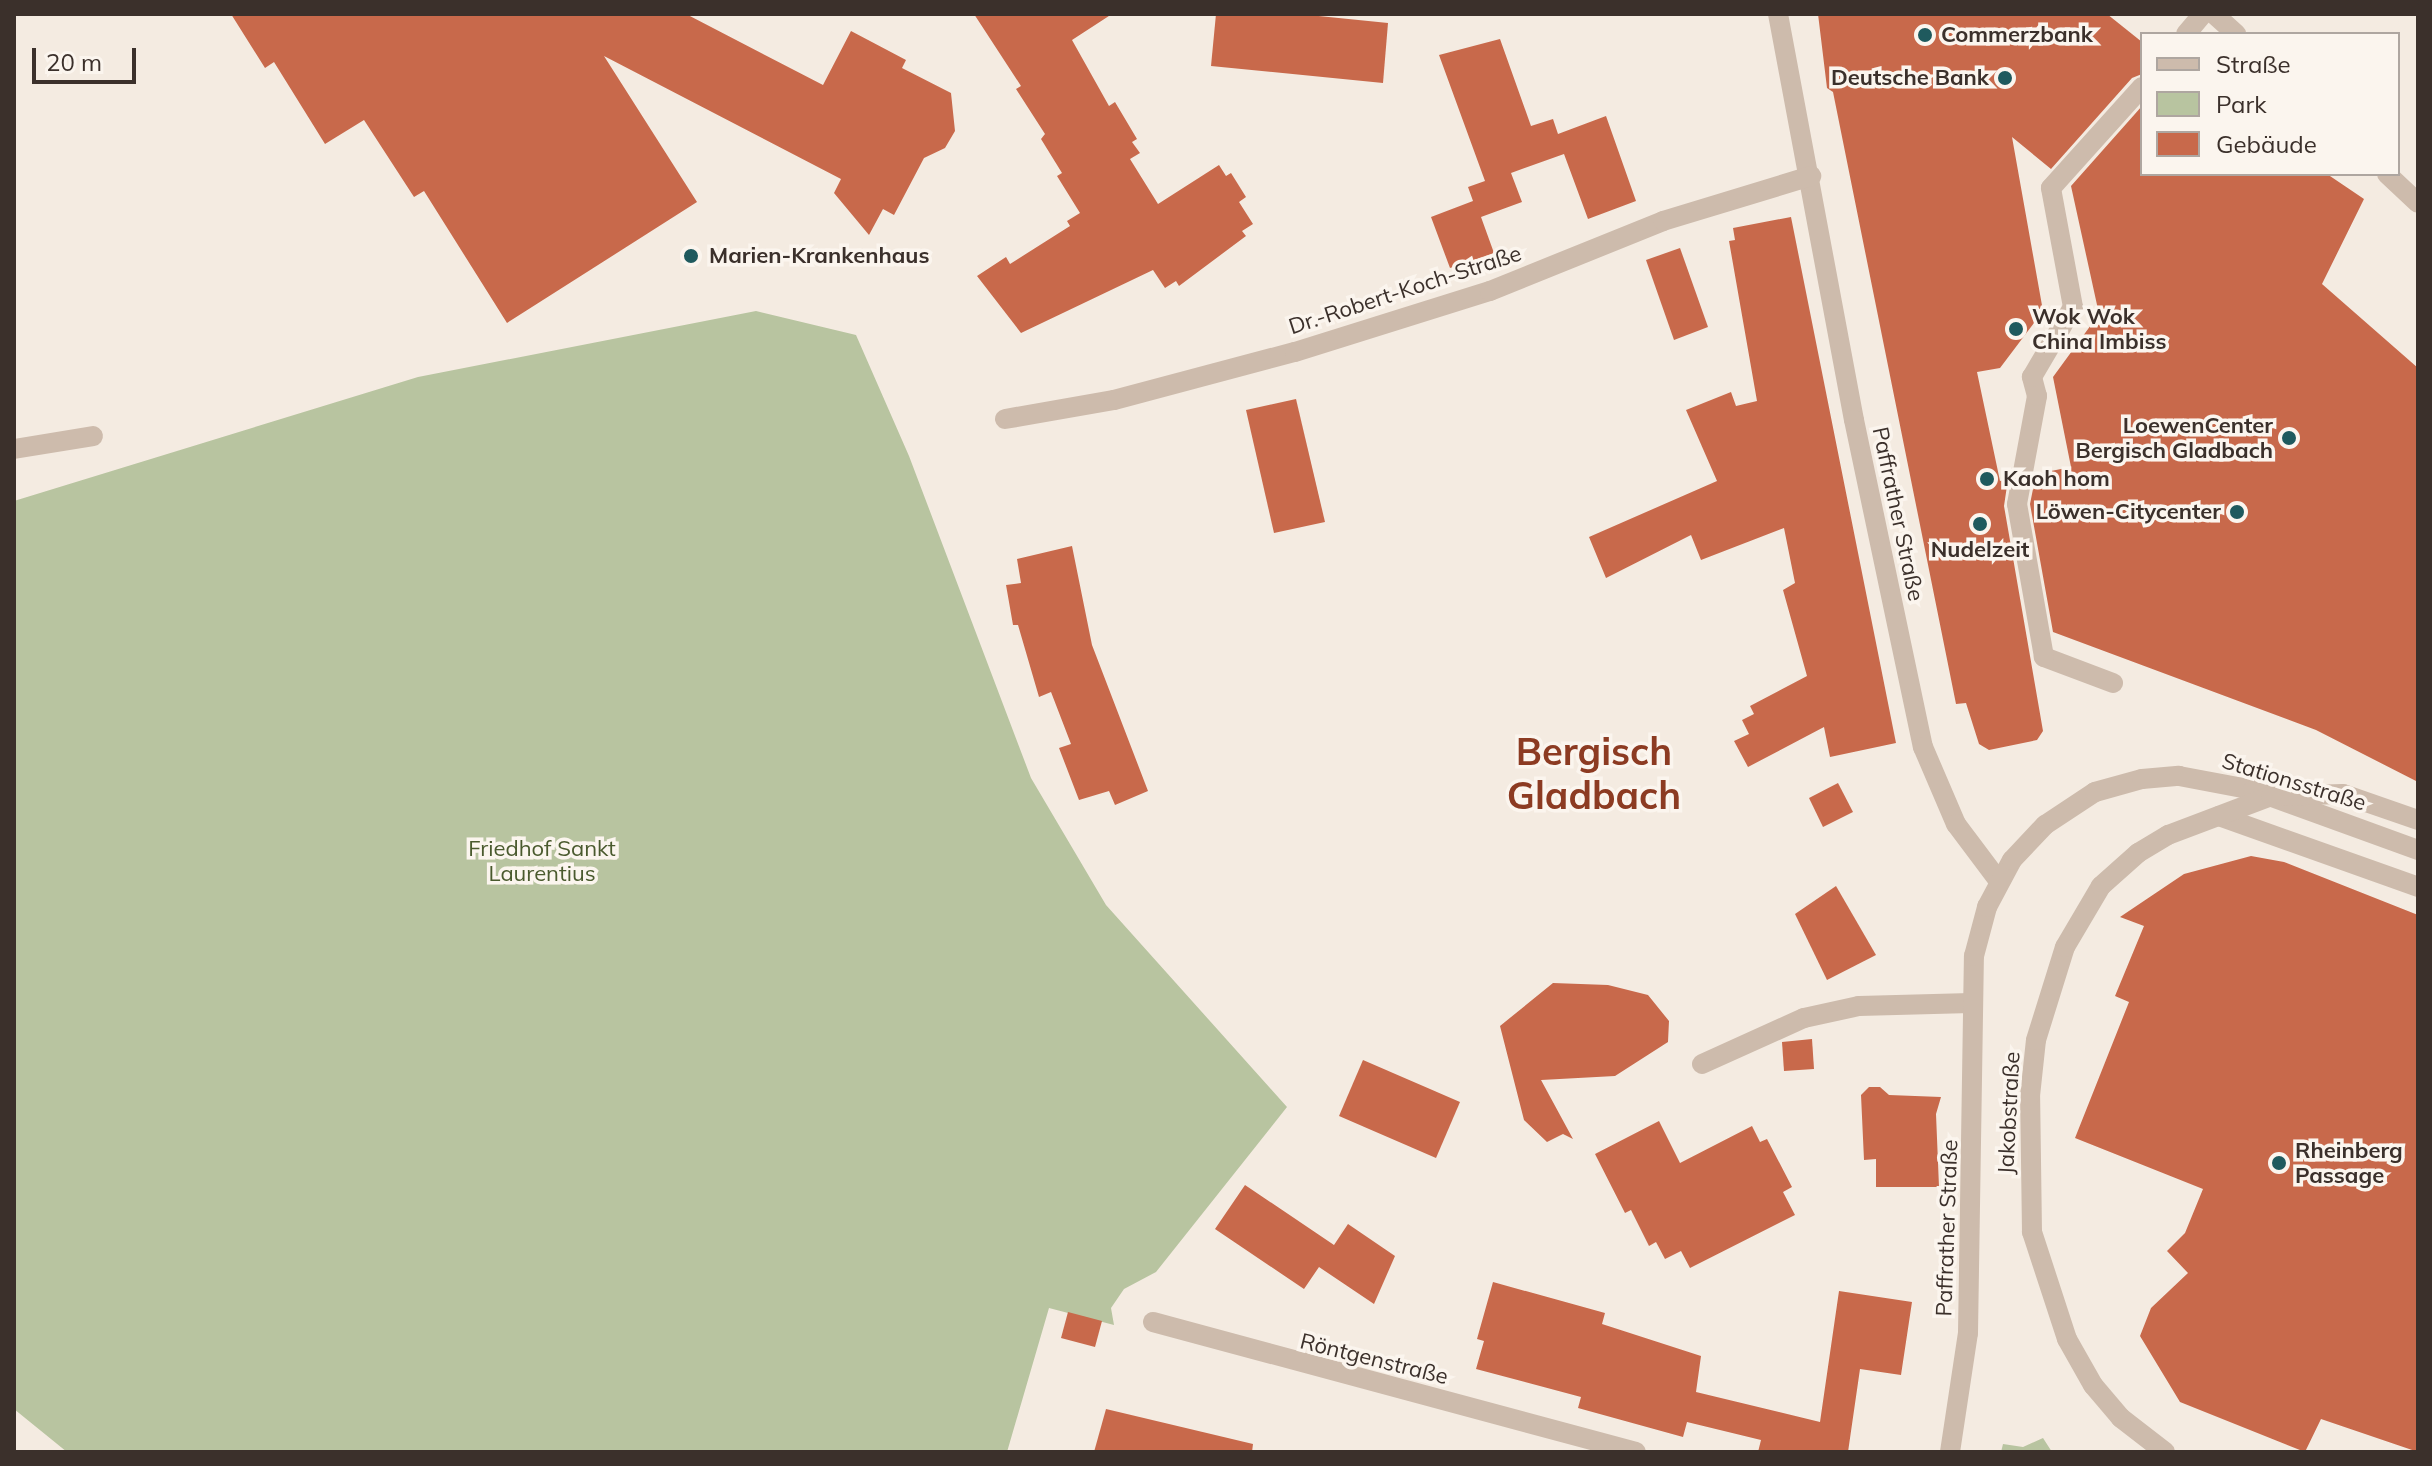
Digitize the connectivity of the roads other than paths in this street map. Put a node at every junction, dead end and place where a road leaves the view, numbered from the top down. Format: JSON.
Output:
{"nodes":[{"id":1,"x":1778,"y":14,"type":"edge"},
{"id":2,"x":2203,"y":14,"type":"edge"},
{"id":3,"x":2214,"y":14,"type":"edge"},
{"id":4,"x":2188,"y":32,"type":"edge"},
{"id":5,"x":2234,"y":32,"type":"edge"},
{"id":6,"x":2140,"y":89,"type":"edge"},
{"id":7,"x":1811,"y":176,"type":"junction"},
{"id":8,"x":2389,"y":176,"type":"edge"},
{"id":9,"x":2418,"y":203,"type":"edge"},
{"id":10,"x":1005,"y":419,"type":"dead end"},
{"id":11,"x":93,"y":436,"type":"dead end"},
{"id":12,"x":14,"y":449,"type":"edge"},
{"id":13,"x":2113,"y":683,"type":"dead end"},
{"id":14,"x":2219,"y":816,"type":"junction"},
{"id":15,"x":2418,"y":820,"type":"edge"},
{"id":16,"x":2418,"y":850,"type":"edge"},
{"id":17,"x":1998,"y":880,"type":"junction"},
{"id":18,"x":2418,"y":887,"type":"edge"},
{"id":19,"x":1971,"y":1003,"type":"junction"},
{"id":20,"x":1702,"y":1064,"type":"dead end"},
{"id":21,"x":1153,"y":1322,"type":"dead end"},
{"id":22,"x":1582,"y":1445,"type":"edge"},
{"id":23,"x":1636,"y":1452,"type":"edge"},
{"id":24,"x":1950,"y":1452,"type":"edge"},
{"id":25,"x":2165,"y":1452,"type":"edge"}],
"edges":[{"from":1,"to":7,"type":"street","name":"Paffrather Straße"},
{"from":2,"to":4,"type":"street"},
{"from":3,"to":5,"type":"street"},
{"from":6,"to":13,"type":"street"},
{"from":7,"to":10,"type":"street","name":"Dr.-Robert-Koch-Straße"},
{"from":7,"to":17,"type":"street","name":"Paffrather Straße"},
{"from":8,"to":9,"type":"street"},
{"from":11,"to":12,"type":"street"},
{"from":14,"to":15,"type":"street","name":"Jakobstraße"},
{"from":14,"to":18,"type":"street"},
{"from":14,"to":25,"type":"street","name":"Jakobstraße"},
{"from":16,"to":17,"type":"street","name":"Stationsstraße"},
{"from":17,"to":19,"type":"street","name":"Paffrather Straße"},
{"from":19,"to":20,"type":"street"},
{"from":19,"to":24,"type":"street","name":"Paffrather Straße"},
{"from":21,"to":22,"type":"street","name":"Röntgenstraße"},
{"from":22,"to":23,"type":"street","name":"Röntgenstraße"}]}
